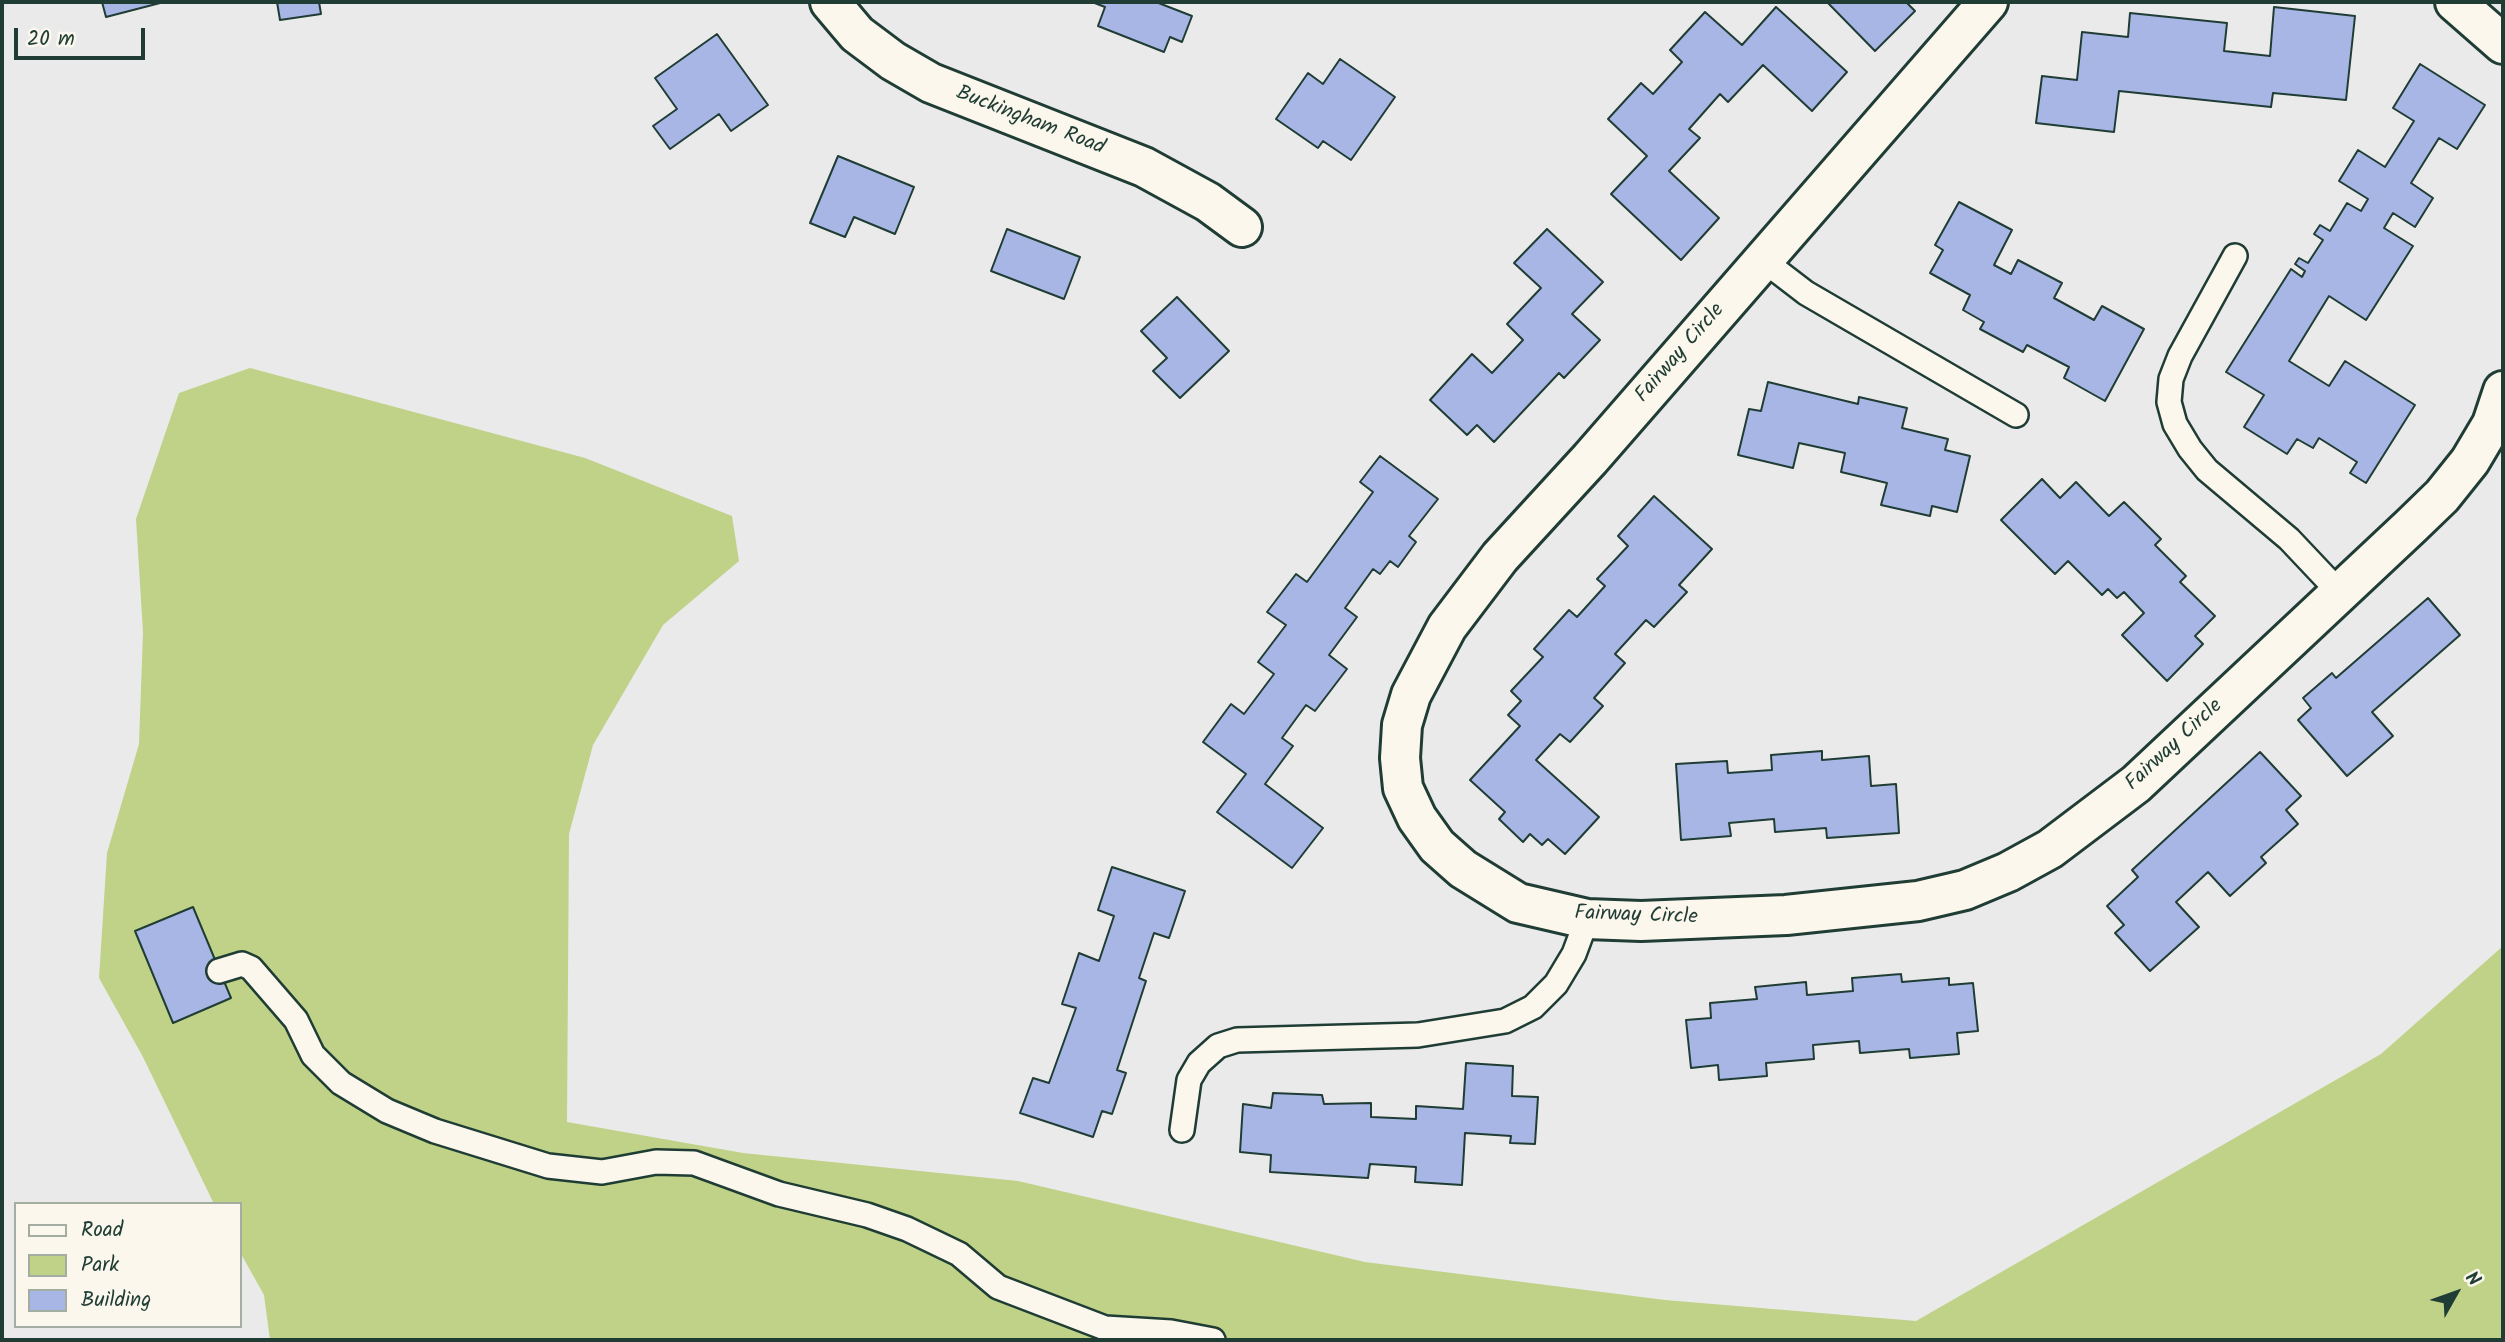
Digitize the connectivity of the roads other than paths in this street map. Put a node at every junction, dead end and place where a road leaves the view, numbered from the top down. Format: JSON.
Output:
{"nodes":[{"id":1,"x":830,"y":2,"type":"edge"},
{"id":2,"x":1988,"y":2,"type":"edge"},
{"id":3,"x":2455,"y":2,"type":"edge"},
{"id":4,"x":2503,"y":44,"type":"edge"},
{"id":5,"x":1242,"y":227,"type":"dead end"},
{"id":6,"x":2235,"y":256,"type":"dead end"},
{"id":7,"x":1763,"y":260,"type":"junction"},
{"id":8,"x":2503,"y":391,"type":"edge"},
{"id":9,"x":2016,"y":415,"type":"dead end"},
{"id":10,"x":2340,"y":593,"type":"junction"},
{"id":11,"x":1587,"y":919,"type":"junction"},
{"id":12,"x":219,"y":971,"type":"dead end"},
{"id":13,"x":1182,"y":1129,"type":"dead end"},
{"id":14,"x":1213,"y":1340,"type":"edge"}],
"edges":[{"from":1,"to":5,"type":"street","name":"Buckingham Road"},
{"from":2,"to":7,"type":"street","name":"Fairway Circle"},
{"from":3,"to":4,"type":"street"},
{"from":6,"to":10,"type":"lane"},
{"from":7,"to":9,"type":"lane"},
{"from":7,"to":11,"type":"street","name":"Fairway Circle"},
{"from":8,"to":10,"type":"street","name":"Fairway Circle"},
{"from":10,"to":11,"type":"street","name":"Fairway Circle"},
{"from":11,"to":13,"type":"lane"},
{"from":12,"to":14,"type":"lane"}]}
